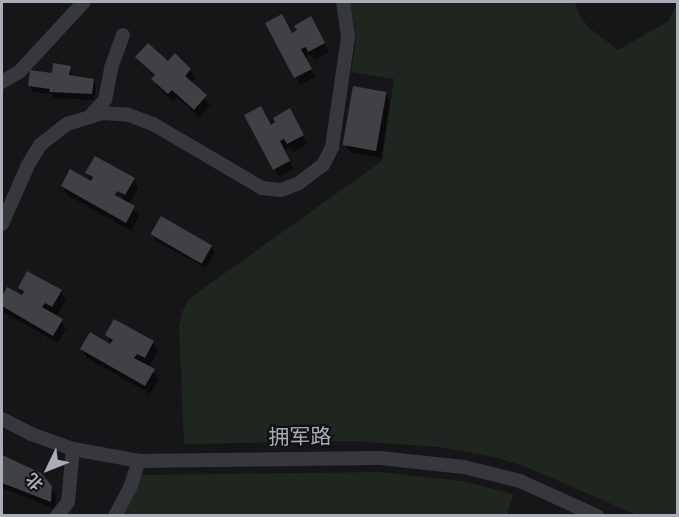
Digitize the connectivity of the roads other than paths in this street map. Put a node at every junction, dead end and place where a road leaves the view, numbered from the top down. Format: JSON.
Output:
{"nodes":[{"id":1,"x":84,"y":2,"type":"edge"},
{"id":2,"x":343,"y":2,"type":"edge"},
{"id":3,"x":123,"y":34,"type":"dead end"},
{"id":4,"x":2,"y":82,"type":"edge"},
{"id":5,"x":105,"y":100,"type":"junction"},
{"id":6,"x":116,"y":113,"type":"junction"},
{"id":7,"x":90,"y":115,"type":"junction"},
{"id":8,"x":2,"y":224,"type":"edge"},
{"id":9,"x":2,"y":418,"type":"edge"},
{"id":10,"x":73,"y":450,"type":"junction"},
{"id":11,"x":139,"y":461,"type":"junction"},
{"id":12,"x":57,"y":516,"type":"edge"},
{"id":13,"x":115,"y":516,"type":"edge"},
{"id":14,"x":597,"y":516,"type":"edge"}],
"edges":[{"from":1,"to":4,"type":"street"},
{"from":2,"to":6,"type":"street"},
{"from":3,"to":5,"type":"street"},
{"from":5,"to":6,"type":"street"},
{"from":5,"to":7,"type":"street"},
{"from":6,"to":7,"type":"street"},
{"from":7,"to":8,"type":"street"},
{"from":9,"to":10,"type":"street","name":"拥军路"},
{"from":10,"to":11,"type":"street","name":"拥军路"},
{"from":10,"to":12,"type":"street"},
{"from":11,"to":13,"type":"street"},
{"from":11,"to":14,"type":"street","name":"拥军路"}]}
